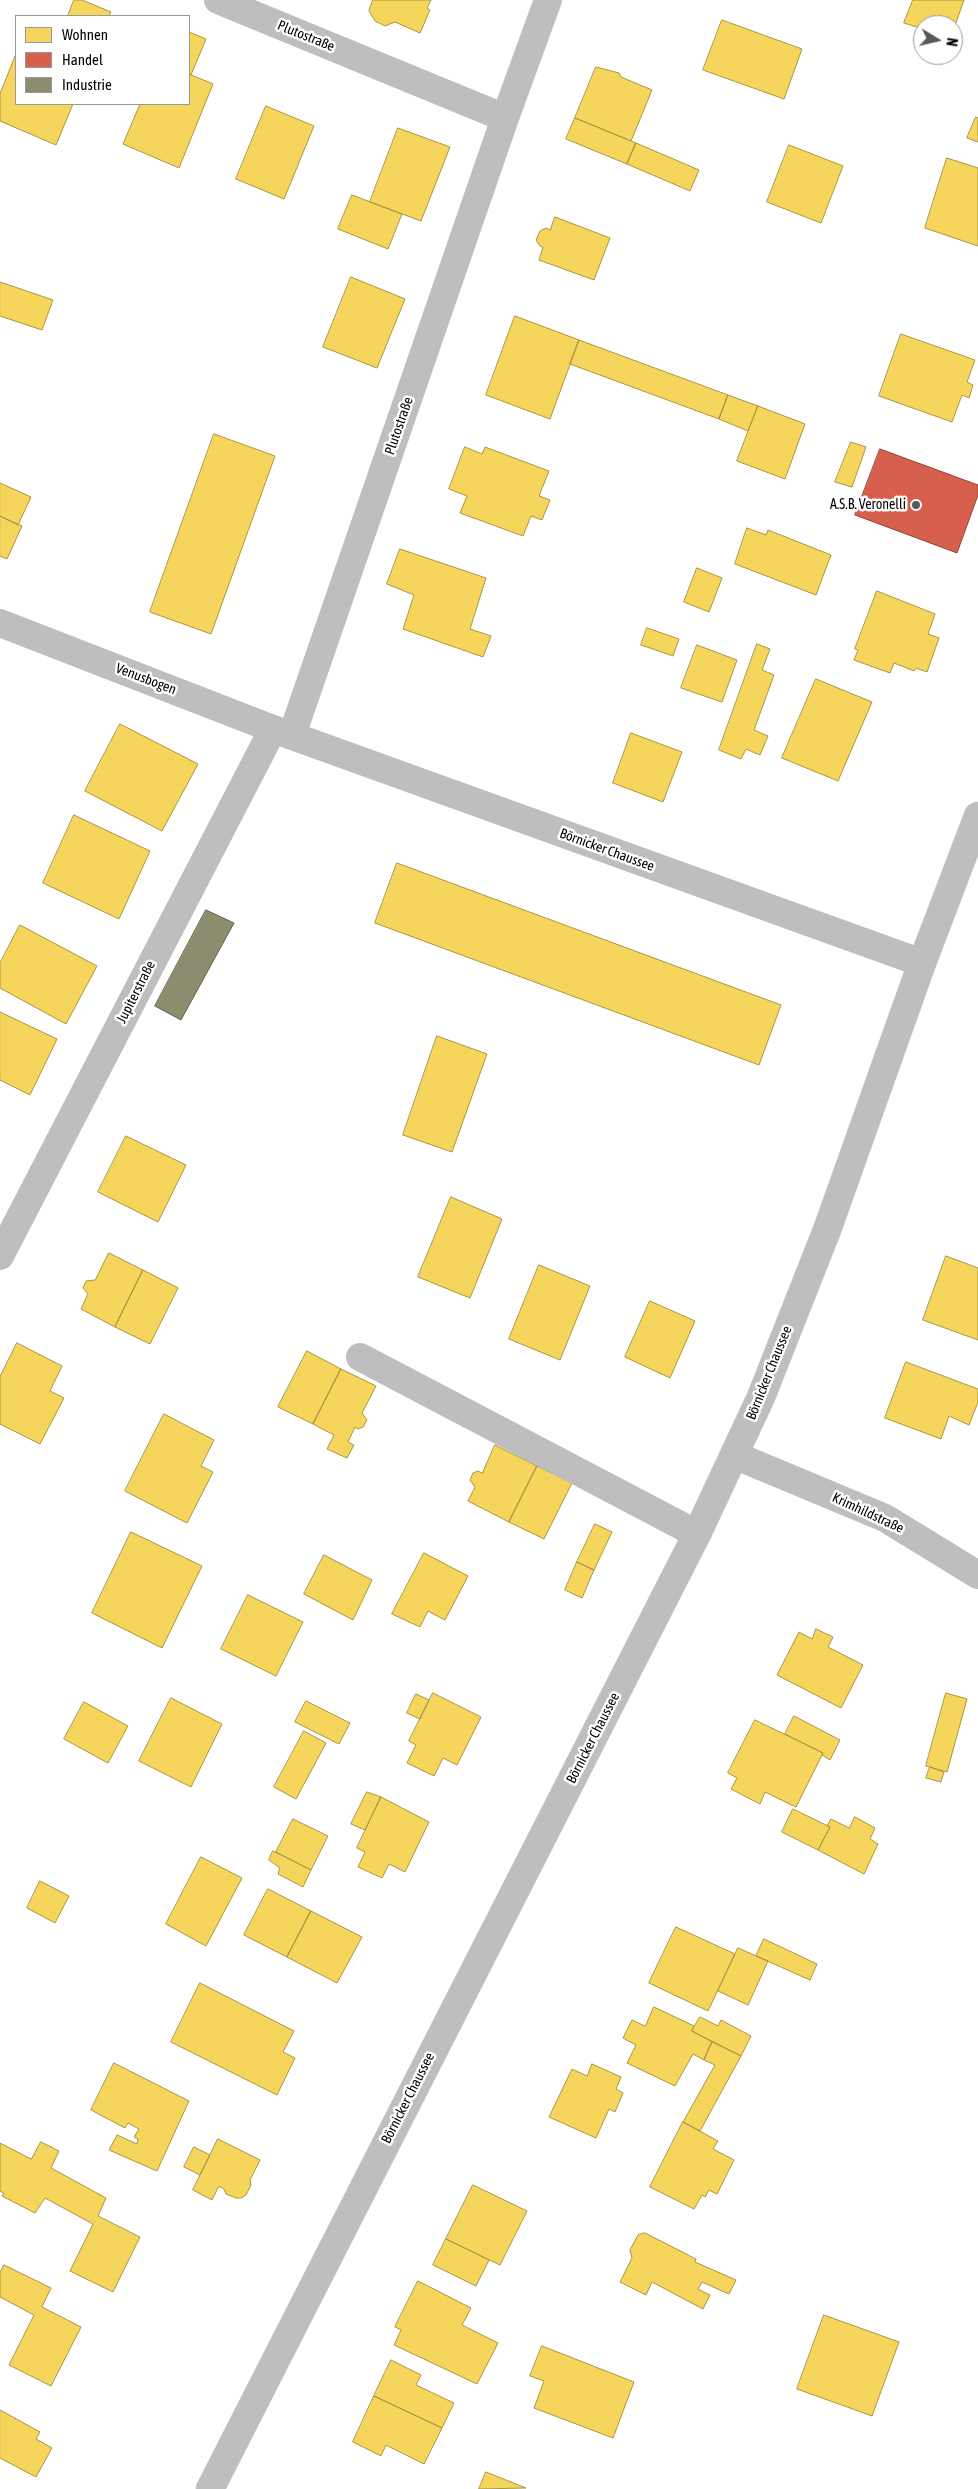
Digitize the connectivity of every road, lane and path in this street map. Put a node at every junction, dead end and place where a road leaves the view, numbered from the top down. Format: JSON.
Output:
{"nodes":[{"id":1,"x":218,"y":0,"type":"edge"},
{"id":2,"x":548,"y":0,"type":"edge"},
{"id":3,"x":505,"y":118,"type":"junction"},
{"id":4,"x":0,"y":622,"type":"edge"},
{"id":5,"x":282,"y":732,"type":"junction"},
{"id":6,"x":978,"y":816,"type":"edge"},
{"id":7,"x":922,"y":962,"type":"junction"},
{"id":8,"x":0,"y":1256,"type":"edge"},
{"id":9,"x":360,"y":1357,"type":"dead end"},
{"id":10,"x":734,"y":1455,"type":"junction"},
{"id":11,"x":697,"y":1534,"type":"junction"},
{"id":12,"x":978,"y":1575,"type":"edge"},
{"id":13,"x":210,"y":2489,"type":"edge"}],
"edges":[{"from":1,"to":3,"type":"street","name":"Plutostraße"},
{"from":2,"to":3,"type":"street","name":"Plutostraße"},
{"from":3,"to":5,"type":"street","name":"Plutostraße"},
{"from":4,"to":5,"type":"street","name":"Venusbogen"},
{"from":5,"to":7,"type":"street","name":"Börnicker Chaussee"},
{"from":5,"to":8,"type":"street","name":"Jupiterstraße"},
{"from":6,"to":7,"type":"street","name":"Börnicker Chaussee"},
{"from":7,"to":10,"type":"street","name":"Börnicker Chaussee"},
{"from":9,"to":11,"type":"street"},
{"from":10,"to":11,"type":"street","name":"Börnicker Chaussee"},
{"from":10,"to":12,"type":"street","name":"Krimhildstraße"},
{"from":11,"to":13,"type":"street","name":"Börnicker Chaussee"}]}
